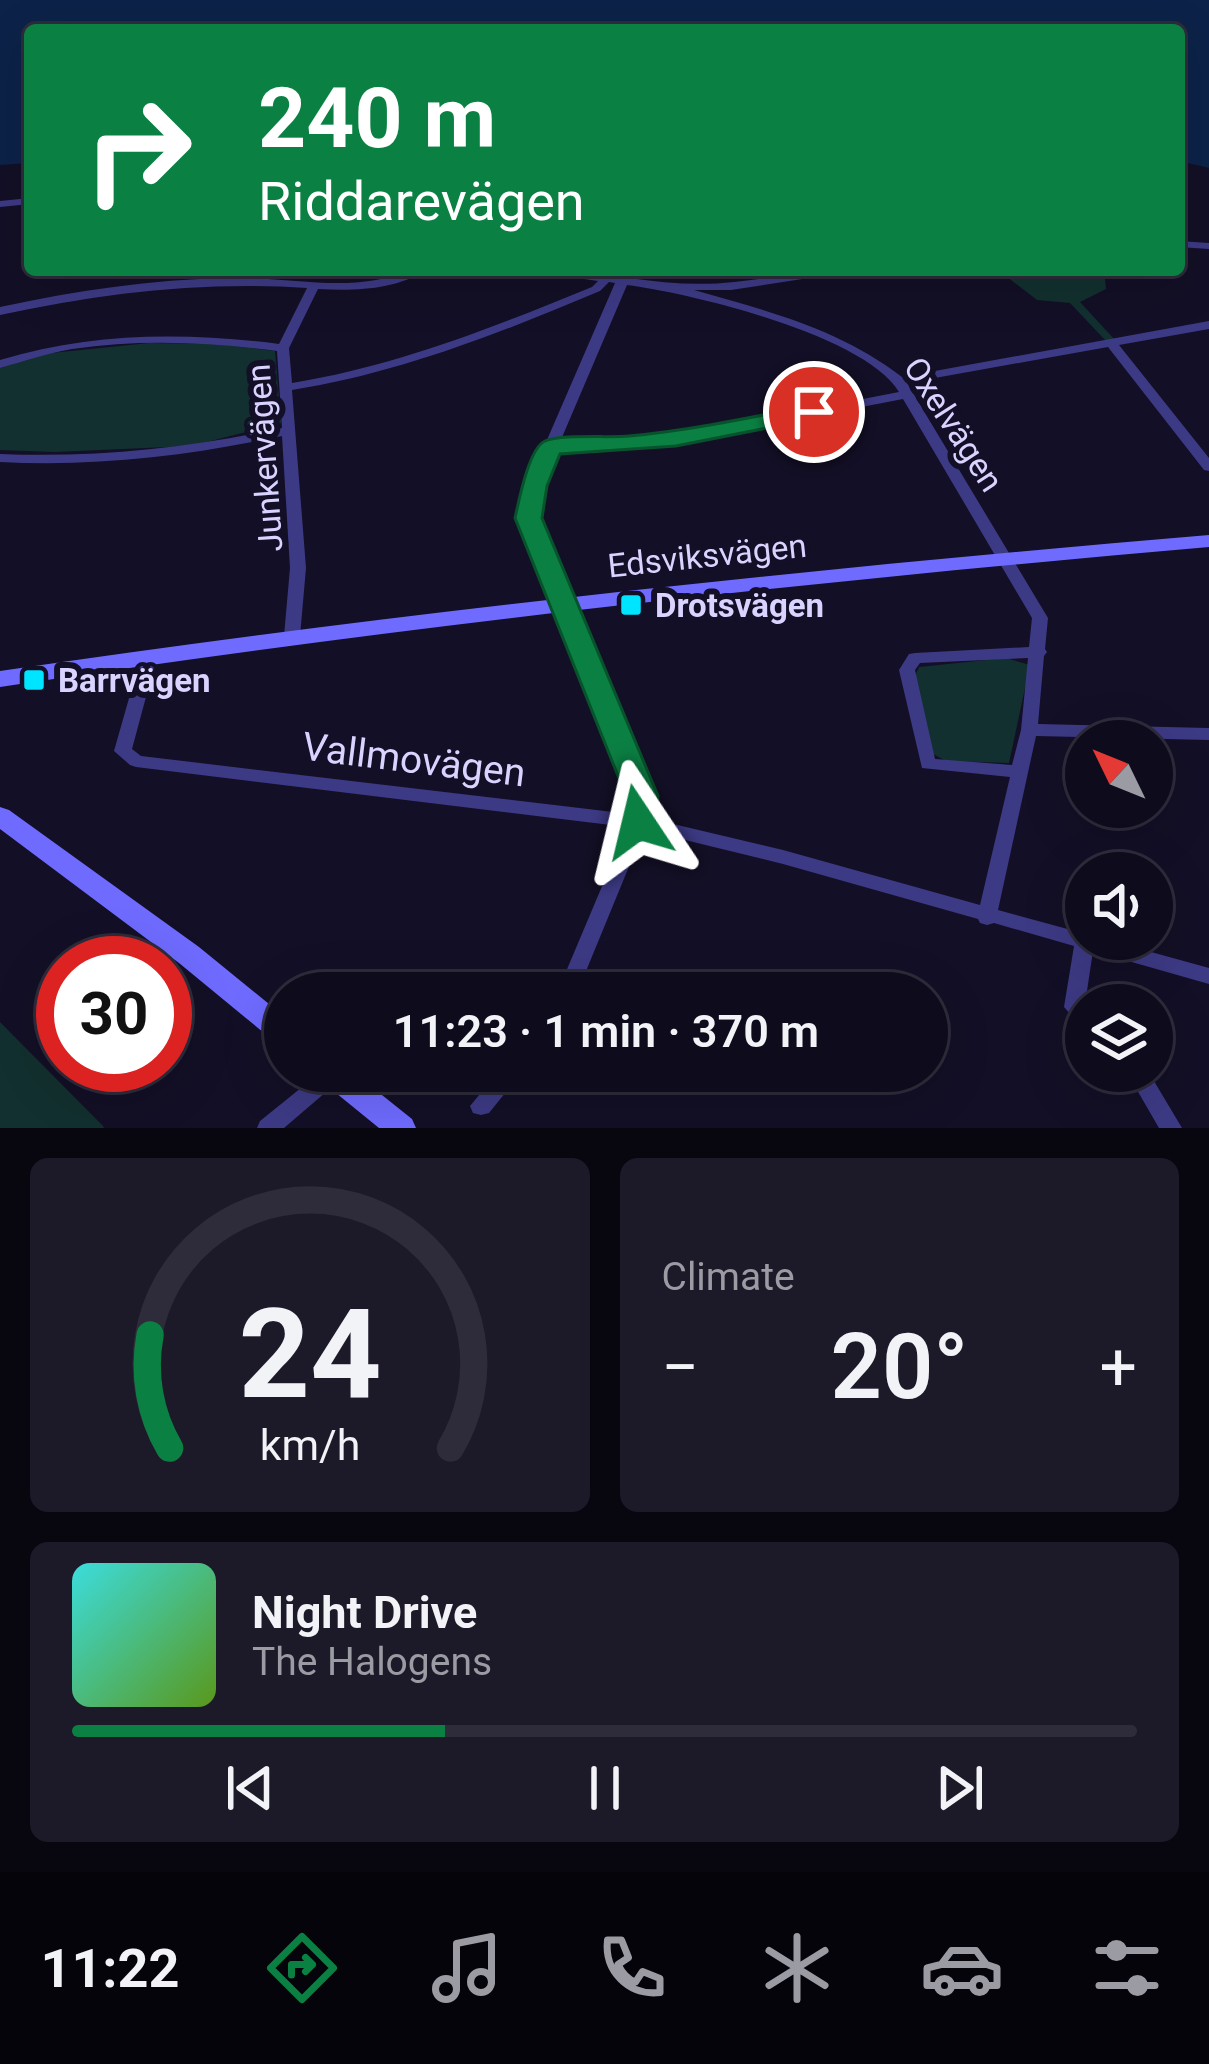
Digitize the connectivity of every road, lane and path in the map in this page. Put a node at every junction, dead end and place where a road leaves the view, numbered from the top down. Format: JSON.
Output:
{"nodes":[{"id":1,"x":410,"y":276,"type":"edge"},
{"id":2,"x":800,"y":276,"type":"edge"},
{"id":3,"x":623,"y":278,"type":"edge"},
{"id":4,"x":315,"y":284,"type":"junction"},
{"id":5,"x":670,"y":287,"type":"junction"},
{"id":6,"x":0,"y":311,"type":"edge"},
{"id":7,"x":1209,"y":325,"type":"edge"},
{"id":8,"x":1112,"y":344,"type":"junction"},
{"id":9,"x":283,"y":348,"type":"junction"},
{"id":10,"x":0,"y":364,"type":"edge"},
{"id":11,"x":289,"y":387,"type":"junction"},
{"id":12,"x":903,"y":387,"type":"junction"},
{"id":13,"x":289,"y":430,"type":"junction"},
{"id":14,"x":550,"y":447,"type":"junction"},
{"id":15,"x":0,"y":458,"type":"edge"},
{"id":16,"x":1209,"y":467,"type":"edge"},
{"id":17,"x":1209,"y":541,"type":"edge"},
{"id":18,"x":1003,"y":557,"type":"junction"},
{"id":19,"x":560,"y":604,"type":"junction"},
{"id":20,"x":292,"y":636,"type":"junction"},
{"id":21,"x":1039,"y":652,"type":"junction"},
{"id":22,"x":149,"y":656,"type":"junction"},
{"id":23,"x":0,"y":679,"type":"edge"},
{"id":24,"x":1029,"y":730,"type":"junction"},
{"id":25,"x":1209,"y":734,"type":"edge"},
{"id":26,"x":1019,"y":772,"type":"junction"},
{"id":27,"x":0,"y":816,"type":"edge"},
{"id":28,"x":638,"y":822,"type":"junction"},
{"id":29,"x":987,"y":918,"type":"junction"},
{"id":30,"x":1065,"y":936,"type":"edge"},
{"id":31,"x":1152,"y":960,"type":"edge"},
{"id":32,"x":576,"y":972,"type":"edge"},
{"id":33,"x":1209,"y":976,"type":"edge"},
{"id":34,"x":264,"y":1017,"type":"edge"},
{"id":35,"x":308,"y":1092,"type":"edge"},
{"id":36,"x":356,"y":1092,"type":"edge"},
{"id":37,"x":493,"y":1092,"type":"edge"},
{"id":38,"x":1151,"y":1092,"type":"edge"},
{"id":39,"x":481,"y":1106,"type":"dead end"},
{"id":40,"x":268,"y":1128,"type":"edge"},
{"id":41,"x":400,"y":1128,"type":"edge"},
{"id":42,"x":1171,"y":1128,"type":"edge"}],
"edges":[{"from":1,"to":4,"type":"street"},
{"from":2,"to":5,"type":"street"},
{"from":3,"to":5,"type":"street"},
{"from":3,"to":11,"type":"street"},
{"from":3,"to":14,"type":"street"},
{"from":4,"to":6,"type":"street"},
{"from":4,"to":9,"type":"street","name":"Junkervägen"},
{"from":5,"to":12,"type":"street","name":"Oxelvägen"},
{"from":7,"to":8,"type":"street"},
{"from":8,"to":12,"type":"street"},
{"from":8,"to":16,"type":"street"},
{"from":9,"to":10,"type":"street"},
{"from":9,"to":11,"type":"street","name":"Junkervägen"},
{"from":11,"to":13,"type":"street","name":"Junkervägen"},
{"from":12,"to":14,"type":"street"},
{"from":12,"to":18,"type":"street","name":"Oxelvägen"},
{"from":13,"to":15,"type":"street"},
{"from":13,"to":20,"type":"street","name":"Junkervägen"},
{"from":14,"to":19,"type":"street"},
{"from":17,"to":18,"type":"street","name":"Edsviksvägen"},
{"from":18,"to":19,"type":"street","name":"Edsviksvägen"},
{"from":18,"to":21,"type":"street","name":"Oxelvägen"},
{"from":19,"to":20,"type":"street","name":"Edsviksvägen"},
{"from":19,"to":28,"type":"street"},
{"from":20,"to":22,"type":"street","name":"Edsviksvägen"},
{"from":21,"to":24,"type":"street","name":"Oxelvägen"},
{"from":21,"to":26,"type":"street"},
{"from":22,"to":23,"type":"street","name":"Edsviksvägen"},
{"from":22,"to":28,"type":"street","name":"Vallmovägen"},
{"from":24,"to":25,"type":"street"},
{"from":24,"to":26,"type":"street","name":"Oxelvägen"},
{"from":26,"to":29,"type":"street","name":"Oxelvägen"},
{"from":27,"to":34,"type":"street"},
{"from":28,"to":29,"type":"street","name":"Vallmovägen"},
{"from":28,"to":32,"type":"street"},
{"from":29,"to":30,"type":"street","name":"Vallmovägen"},
{"from":31,"to":33,"type":"street","name":"Vallmovägen"},
{"from":35,"to":40,"type":"street"},
{"from":36,"to":41,"type":"street"},
{"from":37,"to":39,"type":"street"},
{"from":38,"to":42,"type":"street"}]}
